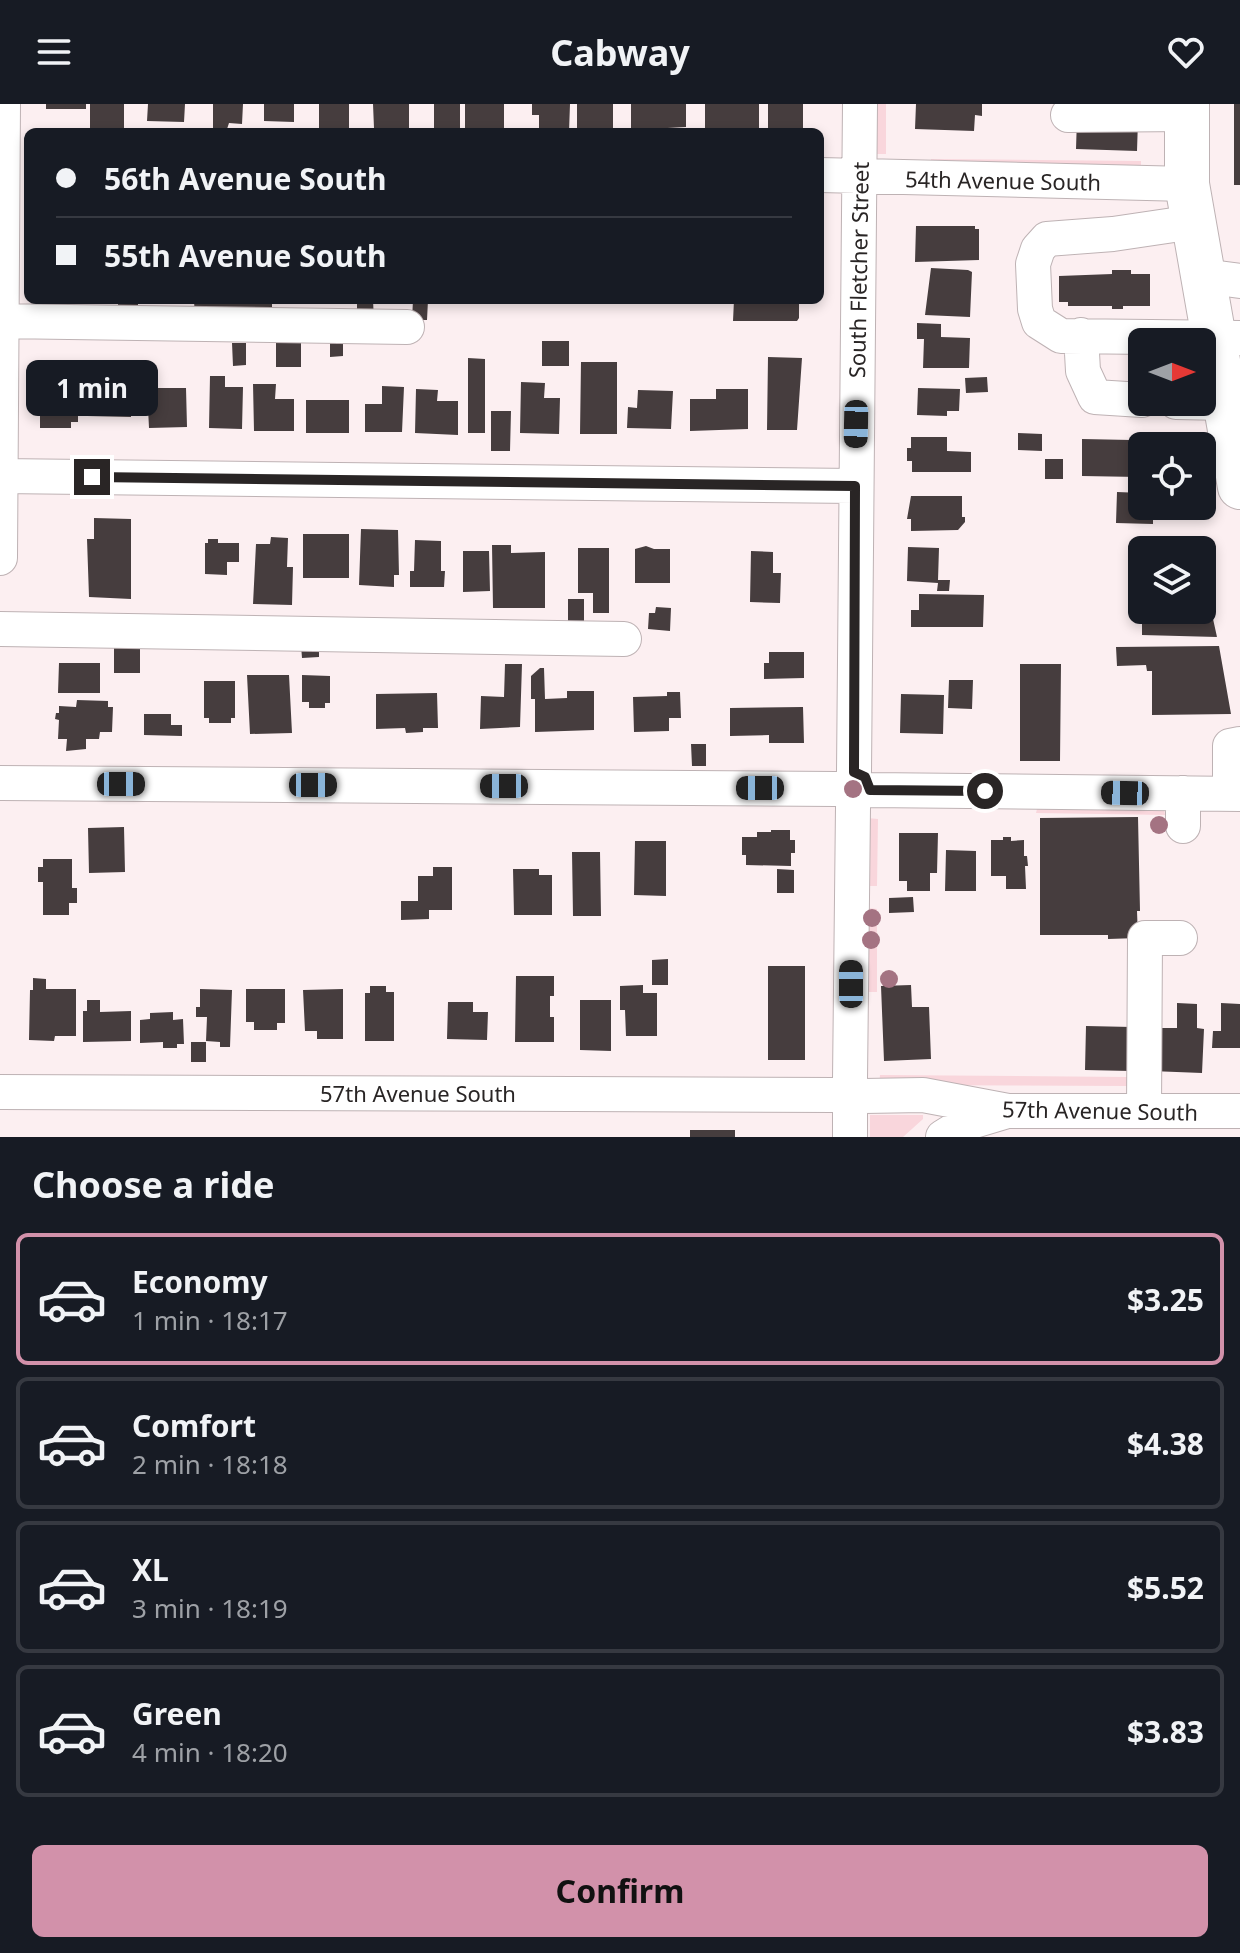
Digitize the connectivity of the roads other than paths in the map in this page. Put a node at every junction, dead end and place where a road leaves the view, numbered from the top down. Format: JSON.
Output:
{"nodes":[{"id":1,"x":3,"y":104,"type":"edge"},
{"id":2,"x":860,"y":104,"type":"edge"},
{"id":3,"x":1187,"y":109,"type":"edge"},
{"id":4,"x":1068,"y":115,"type":"dead end"},
{"id":5,"x":15,"y":171,"type":"edge"},
{"id":6,"x":824,"y":175,"type":"edge"},
{"id":7,"x":860,"y":177,"type":"junction"},
{"id":8,"x":1138,"y":183,"type":"junction"},
{"id":9,"x":1190,"y":203,"type":"junction"},
{"id":10,"x":1113,"y":234,"type":"junction"},
{"id":11,"x":1074,"y":237,"type":"junction"},
{"id":12,"x":1222,"y":279,"type":"edge"},
{"id":13,"x":1,"y":321,"type":"edge"},
{"id":14,"x":407,"y":327,"type":"dead end"},
{"id":15,"x":1144,"y":328,"type":"edge"},
{"id":16,"x":1081,"y":335,"type":"junction"},
{"id":17,"x":1128,"y":336,"type":"edge"},
{"id":18,"x":1227,"y":339,"type":"edge"},
{"id":19,"x":1128,"y":399,"type":"edge"},
{"id":20,"x":1232,"y":417,"type":"edge"},
{"id":21,"x":0,"y":441,"type":"edge"},
{"id":22,"x":1,"y":476,"type":"edge"},
{"id":23,"x":855,"y":486,"type":"junction"},
{"id":24,"x":1240,"y":487,"type":"edge"},
{"id":25,"x":0,"y":558,"type":"edge"},
{"id":26,"x":0,"y":629,"type":"edge"},
{"id":27,"x":624,"y":639,"type":"dead end"},
{"id":28,"x":1240,"y":744,"type":"edge"},
{"id":29,"x":0,"y":783,"type":"edge"},
{"id":30,"x":853,"y":789,"type":"junction"},
{"id":31,"x":1235,"y":794,"type":"edge"},
{"id":32,"x":1180,"y":938,"type":"dead end"},
{"id":33,"x":0,"y":1092,"type":"edge"},
{"id":34,"x":850,"y":1103,"type":"edge"},
{"id":35,"x":1230,"y":1110,"type":"edge"},
{"id":36,"x":1008,"y":1111,"type":"junction"},
{"id":37,"x":1144,"y":1111,"type":"junction"},
{"id":38,"x":943,"y":1137,"type":"edge"}],
"edges":[{"from":1,"to":5,"type":"street"},
{"from":2,"to":7,"type":"street","name":"South Fletcher Street"},
{"from":3,"to":4,"type":"street"},
{"from":3,"to":9,"type":"main road"},
{"from":5,"to":13,"type":"street"},
{"from":6,"to":7,"type":"street","name":"54th Avenue South"},
{"from":7,"to":8,"type":"street","name":"54th Avenue South"},
{"from":7,"to":23,"type":"street","name":"South Fletcher Street"},
{"from":8,"to":9,"type":"street","name":"54th Avenue South"},
{"from":8,"to":10,"type":"street"},
{"from":9,"to":10,"type":"street"},
{"from":9,"to":12,"type":"main road"},
{"from":10,"to":11,"type":"street"},
{"from":11,"to":15,"type":"street"},
{"from":11,"to":16,"type":"street"},
{"from":12,"to":18,"type":"main road"},
{"from":13,"to":14,"type":"street"},
{"from":13,"to":21,"type":"street"},
{"from":16,"to":17,"type":"street"},
{"from":16,"to":19,"type":"street"},
{"from":18,"to":20,"type":"main road"},
{"from":20,"to":24,"type":"main road"},
{"from":21,"to":22,"type":"street"},
{"from":22,"to":23,"type":"street"},
{"from":22,"to":25,"type":"street"},
{"from":23,"to":30,"type":"street","name":"South Fletcher Street"},
{"from":26,"to":27,"type":"street"},
{"from":28,"to":31,"type":"street"},
{"from":29,"to":30,"type":"street"},
{"from":30,"to":31,"type":"street"},
{"from":30,"to":34,"type":"street","name":"South Fletcher Street"},
{"from":32,"to":37,"type":"street"},
{"from":33,"to":34,"type":"street","name":"57th Avenue South"},
{"from":34,"to":36,"type":"street","name":"57th Avenue South"},
{"from":35,"to":37,"type":"street","name":"57th Avenue South"},
{"from":36,"to":37,"type":"street","name":"57th Avenue South"},
{"from":36,"to":38,"type":"street"}]}
